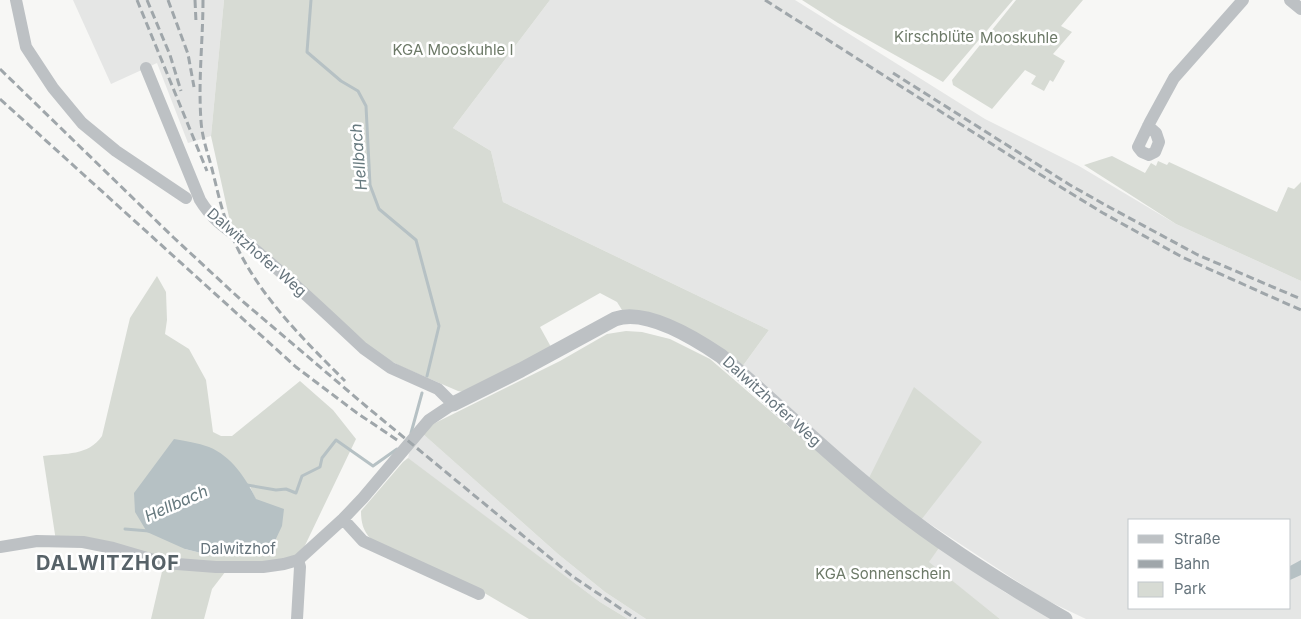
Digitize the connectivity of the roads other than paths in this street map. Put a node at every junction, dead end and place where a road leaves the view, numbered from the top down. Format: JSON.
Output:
{"nodes":[{"id":1,"x":16,"y":0,"type":"edge"},
{"id":2,"x":1243,"y":0,"type":"edge"},
{"id":3,"x":1290,"y":0,"type":"edge"},
{"id":4,"x":1301,"y":9,"type":"edge"},
{"id":5,"x":146,"y":68,"type":"dead end"},
{"id":6,"x":1148,"y":126,"type":"dead end"},
{"id":7,"x":186,"y":198,"type":"dead end"},
{"id":8,"x":453,"y":404,"type":"junction"},
{"id":9,"x":418,"y":432,"type":"joint"},
{"id":10,"x":343,"y":520,"type":"junction"},
{"id":11,"x":0,"y":547,"type":"edge"},
{"id":12,"x":298,"y":560,"type":"junction"},
{"id":13,"x":479,"y":594,"type":"dead end"},
{"id":14,"x":297,"y":619,"type":"edge"},
{"id":15,"x":1065,"y":619,"type":"edge"}],
"edges":[{"from":1,"to":7,"type":"street"},
{"from":2,"to":6,"type":"street"},
{"from":3,"to":4,"type":"street"},
{"from":5,"to":8,"type":"street","name":"Dalwitzhofer Weg"},
{"from":8,"to":9,"type":"street","name":"Dalwitzhofer Weg"},
{"from":8,"to":15,"type":"street","name":"Dalwitzhofer Weg"},
{"from":9,"to":10,"type":"street","name":"Dalwitzhof"},
{"from":10,"to":12,"type":"street","name":"Dalwitzhof"},
{"from":10,"to":13,"type":"street"},
{"from":11,"to":12,"type":"street","name":"Dalwitzhof"},
{"from":12,"to":14,"type":"street","name":"Dalwitzhof"}]}
